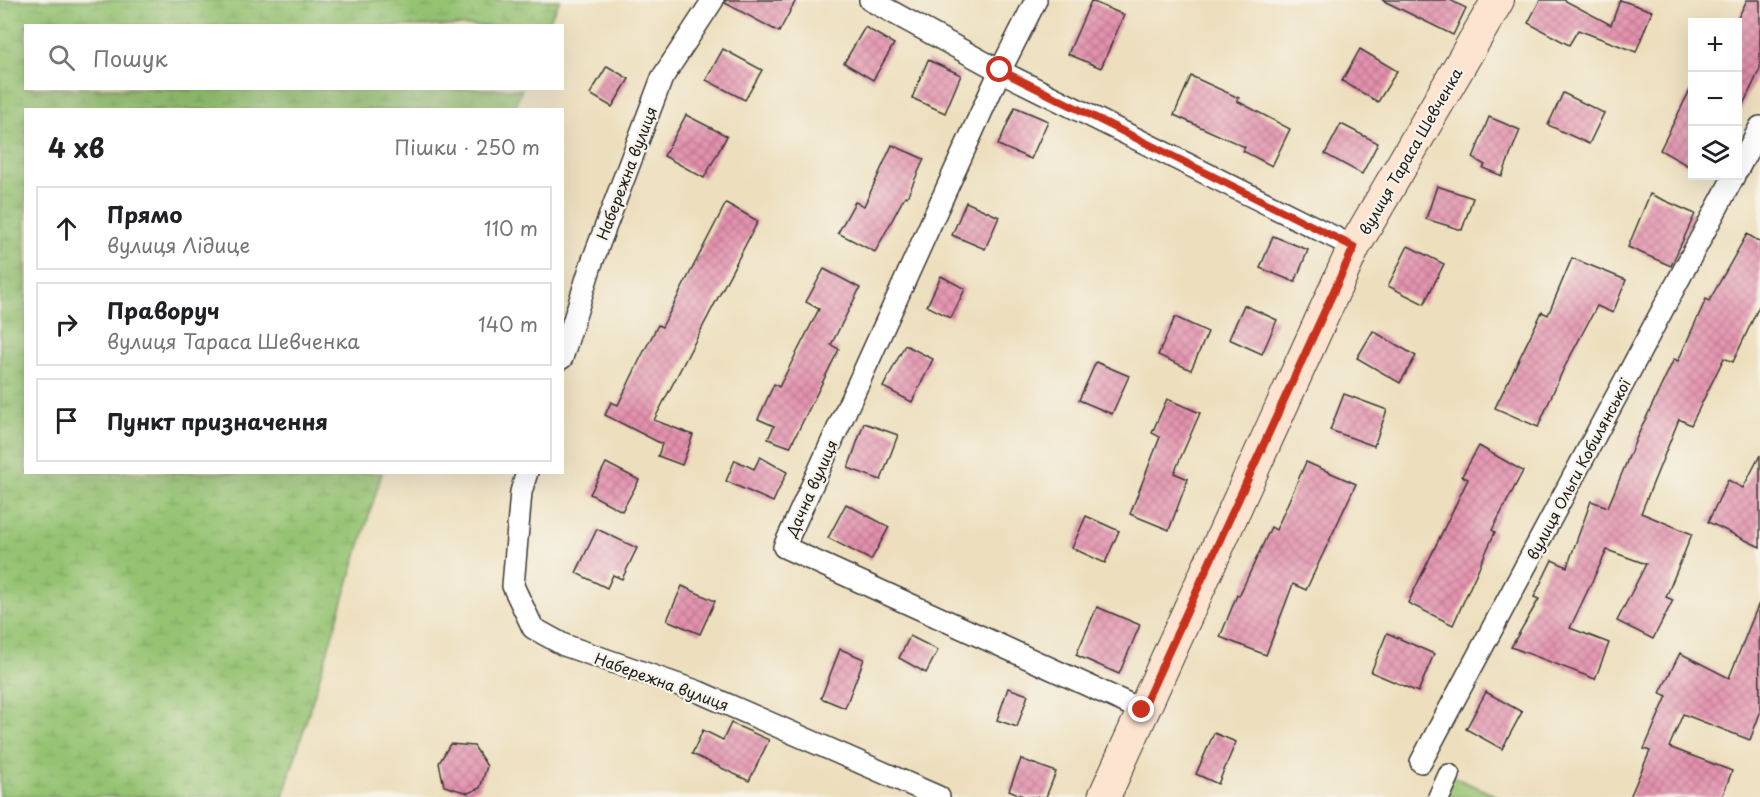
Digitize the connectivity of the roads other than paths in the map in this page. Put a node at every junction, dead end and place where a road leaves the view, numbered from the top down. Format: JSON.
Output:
{"nodes":[{"id":1,"x":713,"y":0,"type":"edge"},
{"id":2,"x":870,"y":0,"type":"edge"},
{"id":3,"x":1036,"y":0,"type":"edge"},
{"id":4,"x":1498,"y":0,"type":"edge"},
{"id":5,"x":1000,"y":70,"type":"junction"},
{"id":6,"x":1760,"y":127,"type":"edge"},
{"id":7,"x":1742,"y":160,"type":"edge"},
{"id":8,"x":1732,"y":180,"type":"edge"},
{"id":9,"x":1354,"y":247,"type":"junction"},
{"id":10,"x":564,"y":352,"type":"edge"},
{"id":11,"x":526,"y":474,"type":"edge"},
{"id":12,"x":1142,"y":710,"type":"junction"},
{"id":13,"x":1421,"y":762,"type":"dead end"},
{"id":14,"x":1449,"y":775,"type":"dead end"},
{"id":15,"x":939,"y":797,"type":"edge"},
{"id":16,"x":1104,"y":797,"type":"edge"},
{"id":17,"x":1440,"y":797,"type":"edge"}],
"edges":[{"from":1,"to":10,"type":"street","name":"Набережна вулиця"},
{"from":2,"to":5,"type":"street"},
{"from":3,"to":5,"type":"street"},
{"from":4,"to":9,"type":"main road","name":"вулиця Тараса Шевченка"},
{"from":5,"to":9,"type":"street"},
{"from":5,"to":12,"type":"street","name":"Дачна вулиця"},
{"from":6,"to":7,"type":"street"},
{"from":8,"to":13,"type":"street","name":"вулиця Ольги Кобилянської"},
{"from":9,"to":12,"type":"main road","name":"вулиця Тараса Шевченка"},
{"from":11,"to":15,"type":"street","name":"Набережна вулиця"},
{"from":12,"to":16,"type":"main road","name":"вулиця Тараса Шевченка"},
{"from":14,"to":17,"type":"street"}]}
